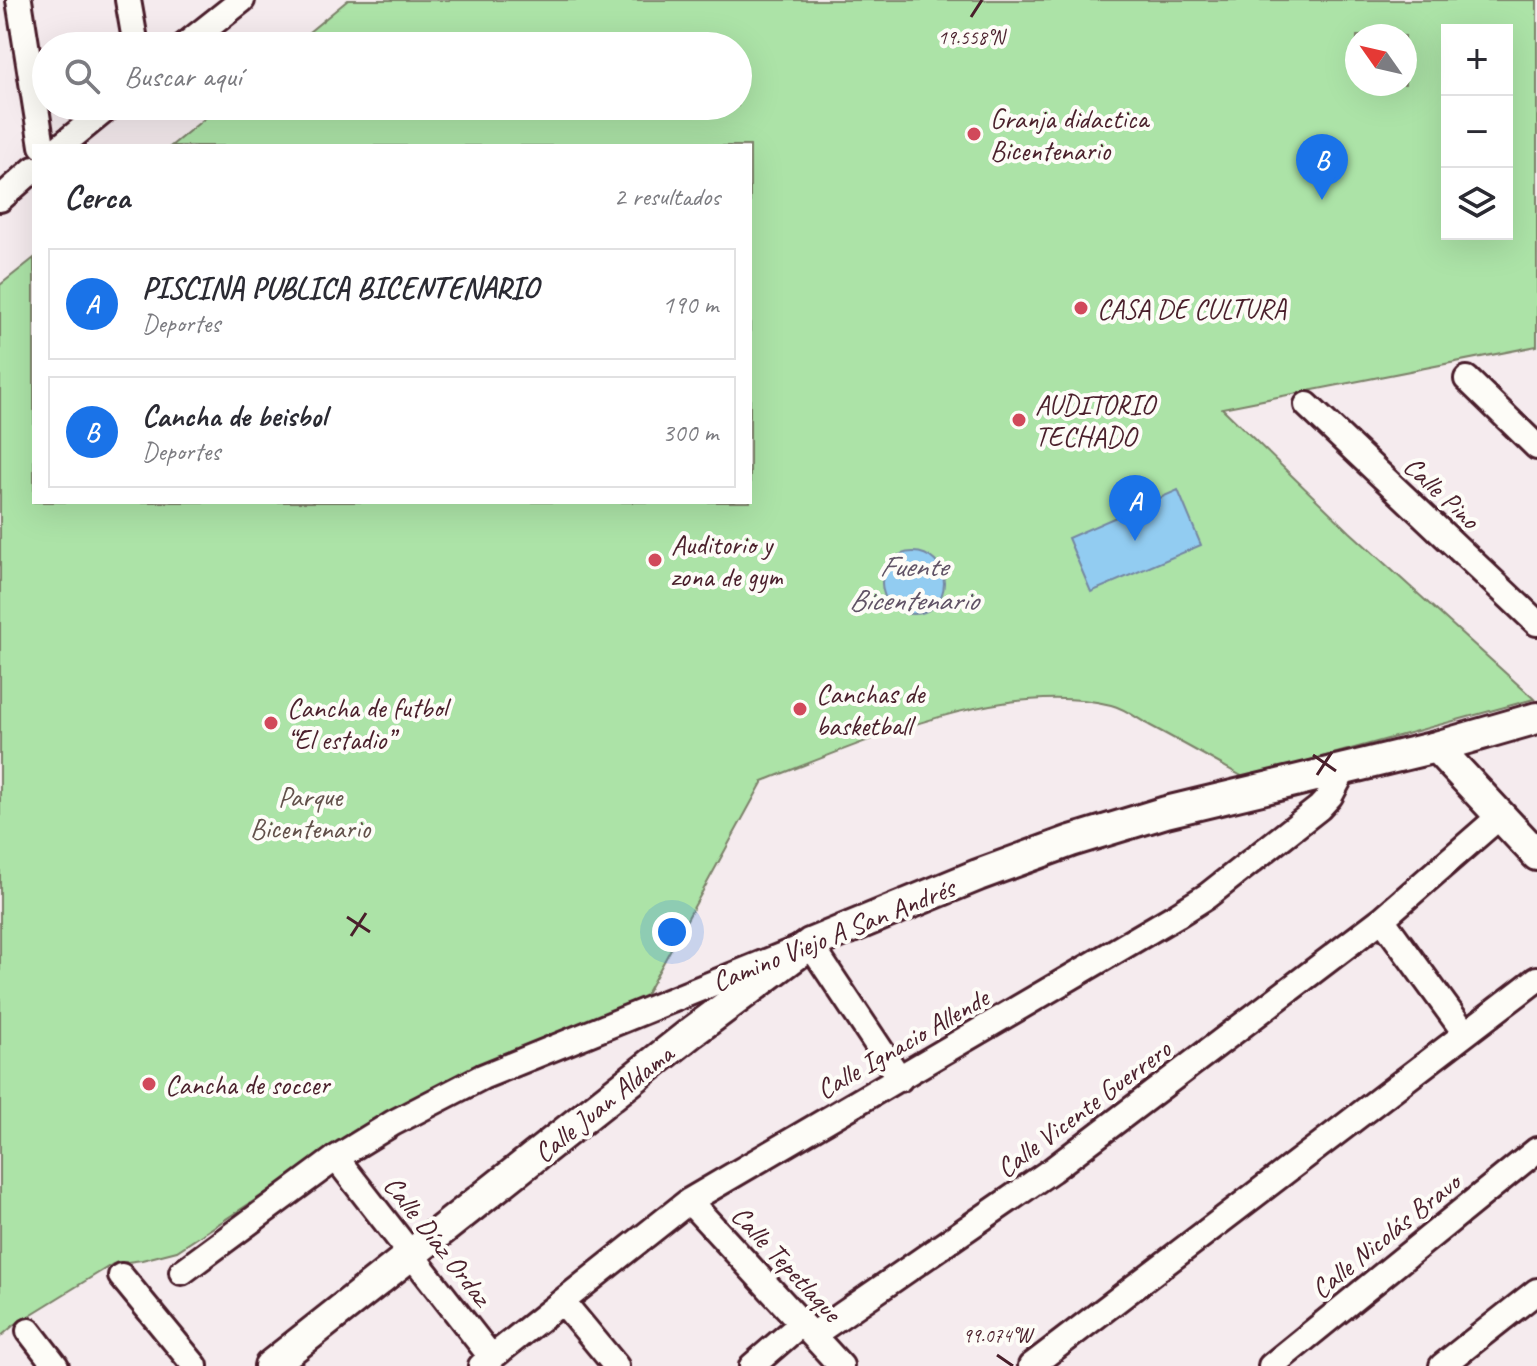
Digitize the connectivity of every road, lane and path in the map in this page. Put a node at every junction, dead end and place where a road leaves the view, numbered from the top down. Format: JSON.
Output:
{"nodes":[{"id":1,"x":19,"y":0,"type":"edge"},
{"id":2,"x":128,"y":0,"type":"edge"},
{"id":3,"x":239,"y":1,"type":"edge"},
{"id":4,"x":134,"y":32,"type":"edge"},
{"id":5,"x":201,"y":32,"type":"edge"},
{"id":6,"x":32,"y":83,"type":"edge"},
{"id":7,"x":38,"y":120,"type":"edge"},
{"id":8,"x":93,"y":120,"type":"edge"},
{"id":9,"x":42,"y":144,"type":"edge"},
{"id":10,"x":63,"y":144,"type":"edge"},
{"id":11,"x":32,"y":171,"type":"edge"},
{"id":12,"x":0,"y":199,"type":"edge"},
{"id":13,"x":1467,"y":379,"type":"dead end"},
{"id":14,"x":1307,"y":405,"type":"dead end"},
{"id":15,"x":1537,"y":447,"type":"edge"},
{"id":16,"x":1537,"y":623,"type":"edge"},
{"id":17,"x":1537,"y":718,"type":"edge"},
{"id":18,"x":1436,"y":747,"type":"junction"},
{"id":19,"x":1345,"y":768,"type":"junction"},
{"id":20,"x":1500,"y":816,"type":"junction"},
{"id":21,"x":1537,"y":855,"type":"edge"},
{"id":22,"x":1382,"y":919,"type":"junction"},
{"id":23,"x":810,"y":944,"type":"junction"},
{"id":24,"x":1537,"y":979,"type":"edge"},
{"id":25,"x":1465,"y":1033,"type":"junction"},
{"id":26,"x":900,"y":1079,"type":"junction"},
{"id":27,"x":1537,"y":1150,"type":"edge"},
{"id":28,"x":336,"y":1158,"type":"junction"},
{"id":29,"x":689,"y":1201,"type":"junction"},
{"id":30,"x":411,"y":1255,"type":"junction"},
{"id":31,"x":182,"y":1272,"type":"dead end"},
{"id":32,"x":121,"y":1276,"type":"dead end"},
{"id":33,"x":1537,"y":1291,"type":"edge"},
{"id":34,"x":563,"y":1302,"type":"junction"},
{"id":35,"x":807,"y":1329,"type":"junction"},
{"id":36,"x":29,"y":1331,"type":"dead end"},
{"id":37,"x":487,"y":1362,"type":"edge"},
{"id":38,"x":56,"y":1366,"type":"edge"},
{"id":39,"x":195,"y":1366,"type":"edge"},
{"id":40,"x":270,"y":1366,"type":"edge"},
{"id":41,"x":616,"y":1366,"type":"edge"},
{"id":42,"x":752,"y":1366,"type":"edge"},
{"id":43,"x":841,"y":1366,"type":"edge"},
{"id":44,"x":1031,"y":1366,"type":"edge"},
{"id":45,"x":1271,"y":1366,"type":"edge"},
{"id":46,"x":1442,"y":1366,"type":"edge"}],
"edges":[{"from":1,"to":6,"type":"street"},
{"from":2,"to":4,"type":"street"},
{"from":3,"to":5,"type":"street"},
{"from":7,"to":9,"type":"street"},
{"from":8,"to":10,"type":"street"},
{"from":11,"to":12,"type":"street"},
{"from":13,"to":15,"type":"street"},
{"from":14,"to":16,"type":"street","name":"Calle Pino"},
{"from":17,"to":18,"type":"street","name":"Camino Viejo A San Andrés"},
{"from":18,"to":19,"type":"street","name":"Camino Viejo A San Andrés"},
{"from":18,"to":20,"type":"street"},
{"from":19,"to":23,"type":"street","name":"Camino Viejo A San Andrés"},
{"from":19,"to":26,"type":"street","name":"Calle Ignacio Allende"},
{"from":20,"to":21,"type":"street"},
{"from":20,"to":22,"type":"street","name":"Calle Vicente Guerrero"},
{"from":22,"to":25,"type":"street"},
{"from":22,"to":35,"type":"street","name":"Calle Vicente Guerrero"},
{"from":23,"to":26,"type":"street"},
{"from":23,"to":28,"type":"street","name":"Camino Viejo A San Andrés"},
{"from":23,"to":30,"type":"street","name":"Calle Juan Aldama"},
{"from":24,"to":25,"type":"street"},
{"from":25,"to":44,"type":"street"},
{"from":26,"to":29,"type":"street","name":"Calle Ignacio Allende"},
{"from":27,"to":45,"type":"street","name":"Calle Nicolás Bravo"},
{"from":28,"to":30,"type":"street","name":"Calle Díaz Ordaz"},
{"from":28,"to":31,"type":"street","name":"Camino Viejo A San Andrés"},
{"from":29,"to":34,"type":"street","name":"Calle Ignacio Allende"},
{"from":29,"to":35,"type":"street","name":"Calle Tepetlaque"},
{"from":30,"to":37,"type":"street","name":"Calle Díaz Ordaz"},
{"from":30,"to":40,"type":"street","name":"Calle Juan Aldama"},
{"from":32,"to":39,"type":"street"},
{"from":33,"to":46,"type":"street"},
{"from":34,"to":37,"type":"street","name":"Calle Ignacio Allende"},
{"from":34,"to":41,"type":"street"},
{"from":35,"to":42,"type":"street"},
{"from":35,"to":43,"type":"street","name":"Calle Tepetlaque"},
{"from":36,"to":38,"type":"street"}]}
